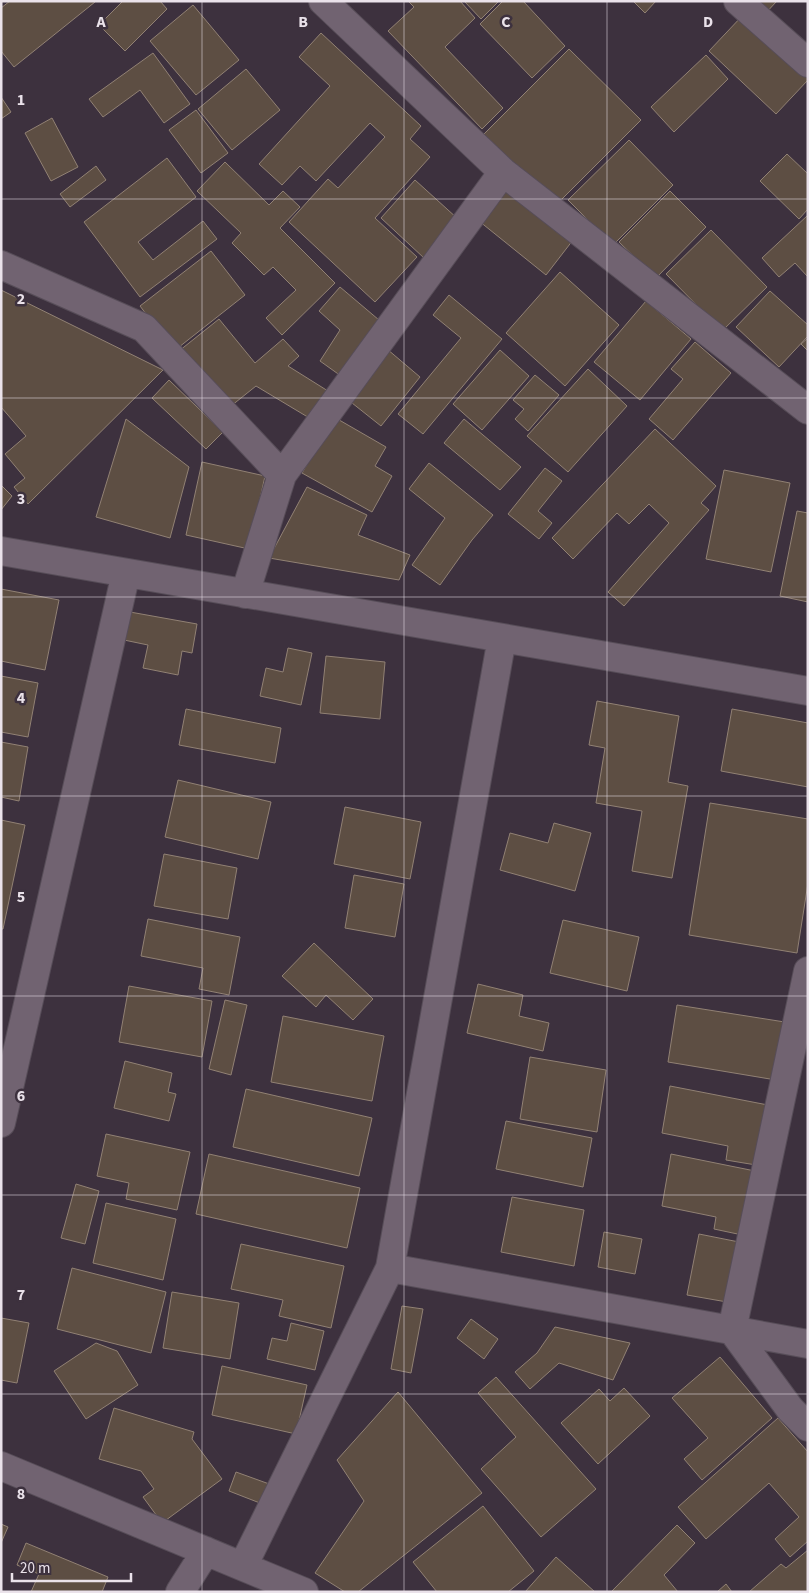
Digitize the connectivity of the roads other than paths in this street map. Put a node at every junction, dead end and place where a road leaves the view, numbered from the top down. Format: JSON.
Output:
{"nodes":[{"id":1,"x":323,"y":1,"type":"edge"},
{"id":2,"x":738,"y":1,"type":"edge"},
{"id":3,"x":808,"y":63,"type":"edge"},
{"id":4,"x":503,"y":172,"type":"junction"},
{"id":5,"x":1,"y":265,"type":"edge"},
{"id":6,"x":808,"y":410,"type":"edge"},
{"id":7,"x":282,"y":475,"type":"junction"},
{"id":8,"x":1,"y":551,"type":"edge"},
{"id":9,"x":126,"y":573,"type":"junction"},
{"id":10,"x":245,"y":594,"type":"junction"},
{"id":11,"x":502,"y":638,"type":"junction"},
{"id":12,"x":808,"y":691,"type":"edge"},
{"id":13,"x":808,"y":971,"type":"edge"},
{"id":14,"x":1,"y":1124,"type":"edge"},
{"id":15,"x":390,"y":1268,"type":"junction"},
{"id":16,"x":732,"y":1330,"type":"junction"},
{"id":17,"x":808,"y":1344,"type":"edge"},
{"id":18,"x":808,"y":1427,"type":"edge"},
{"id":19,"x":1,"y":1466,"type":"edge"},
{"id":20,"x":206,"y":1551,"type":"junction"},
{"id":21,"x":243,"y":1566,"type":"junction"},
{"id":22,"x":180,"y":1592,"type":"edge"},
{"id":23,"x":304,"y":1592,"type":"edge"}],
"edges":[{"from":1,"to":4,"type":"street"},
{"from":2,"to":3,"type":"street"},
{"from":4,"to":6,"type":"street"},
{"from":4,"to":7,"type":"street"},
{"from":5,"to":7,"type":"street"},
{"from":7,"to":10,"type":"street"},
{"from":8,"to":9,"type":"street"},
{"from":9,"to":10,"type":"street"},
{"from":9,"to":14,"type":"street"},
{"from":10,"to":11,"type":"street"},
{"from":11,"to":12,"type":"street"},
{"from":11,"to":15,"type":"street"},
{"from":13,"to":16,"type":"street"},
{"from":15,"to":16,"type":"street"},
{"from":15,"to":21,"type":"street"},
{"from":16,"to":17,"type":"street"},
{"from":16,"to":18,"type":"street"},
{"from":19,"to":20,"type":"street"},
{"from":20,"to":21,"type":"street"},
{"from":20,"to":22,"type":"street"},
{"from":21,"to":23,"type":"street"}]}
